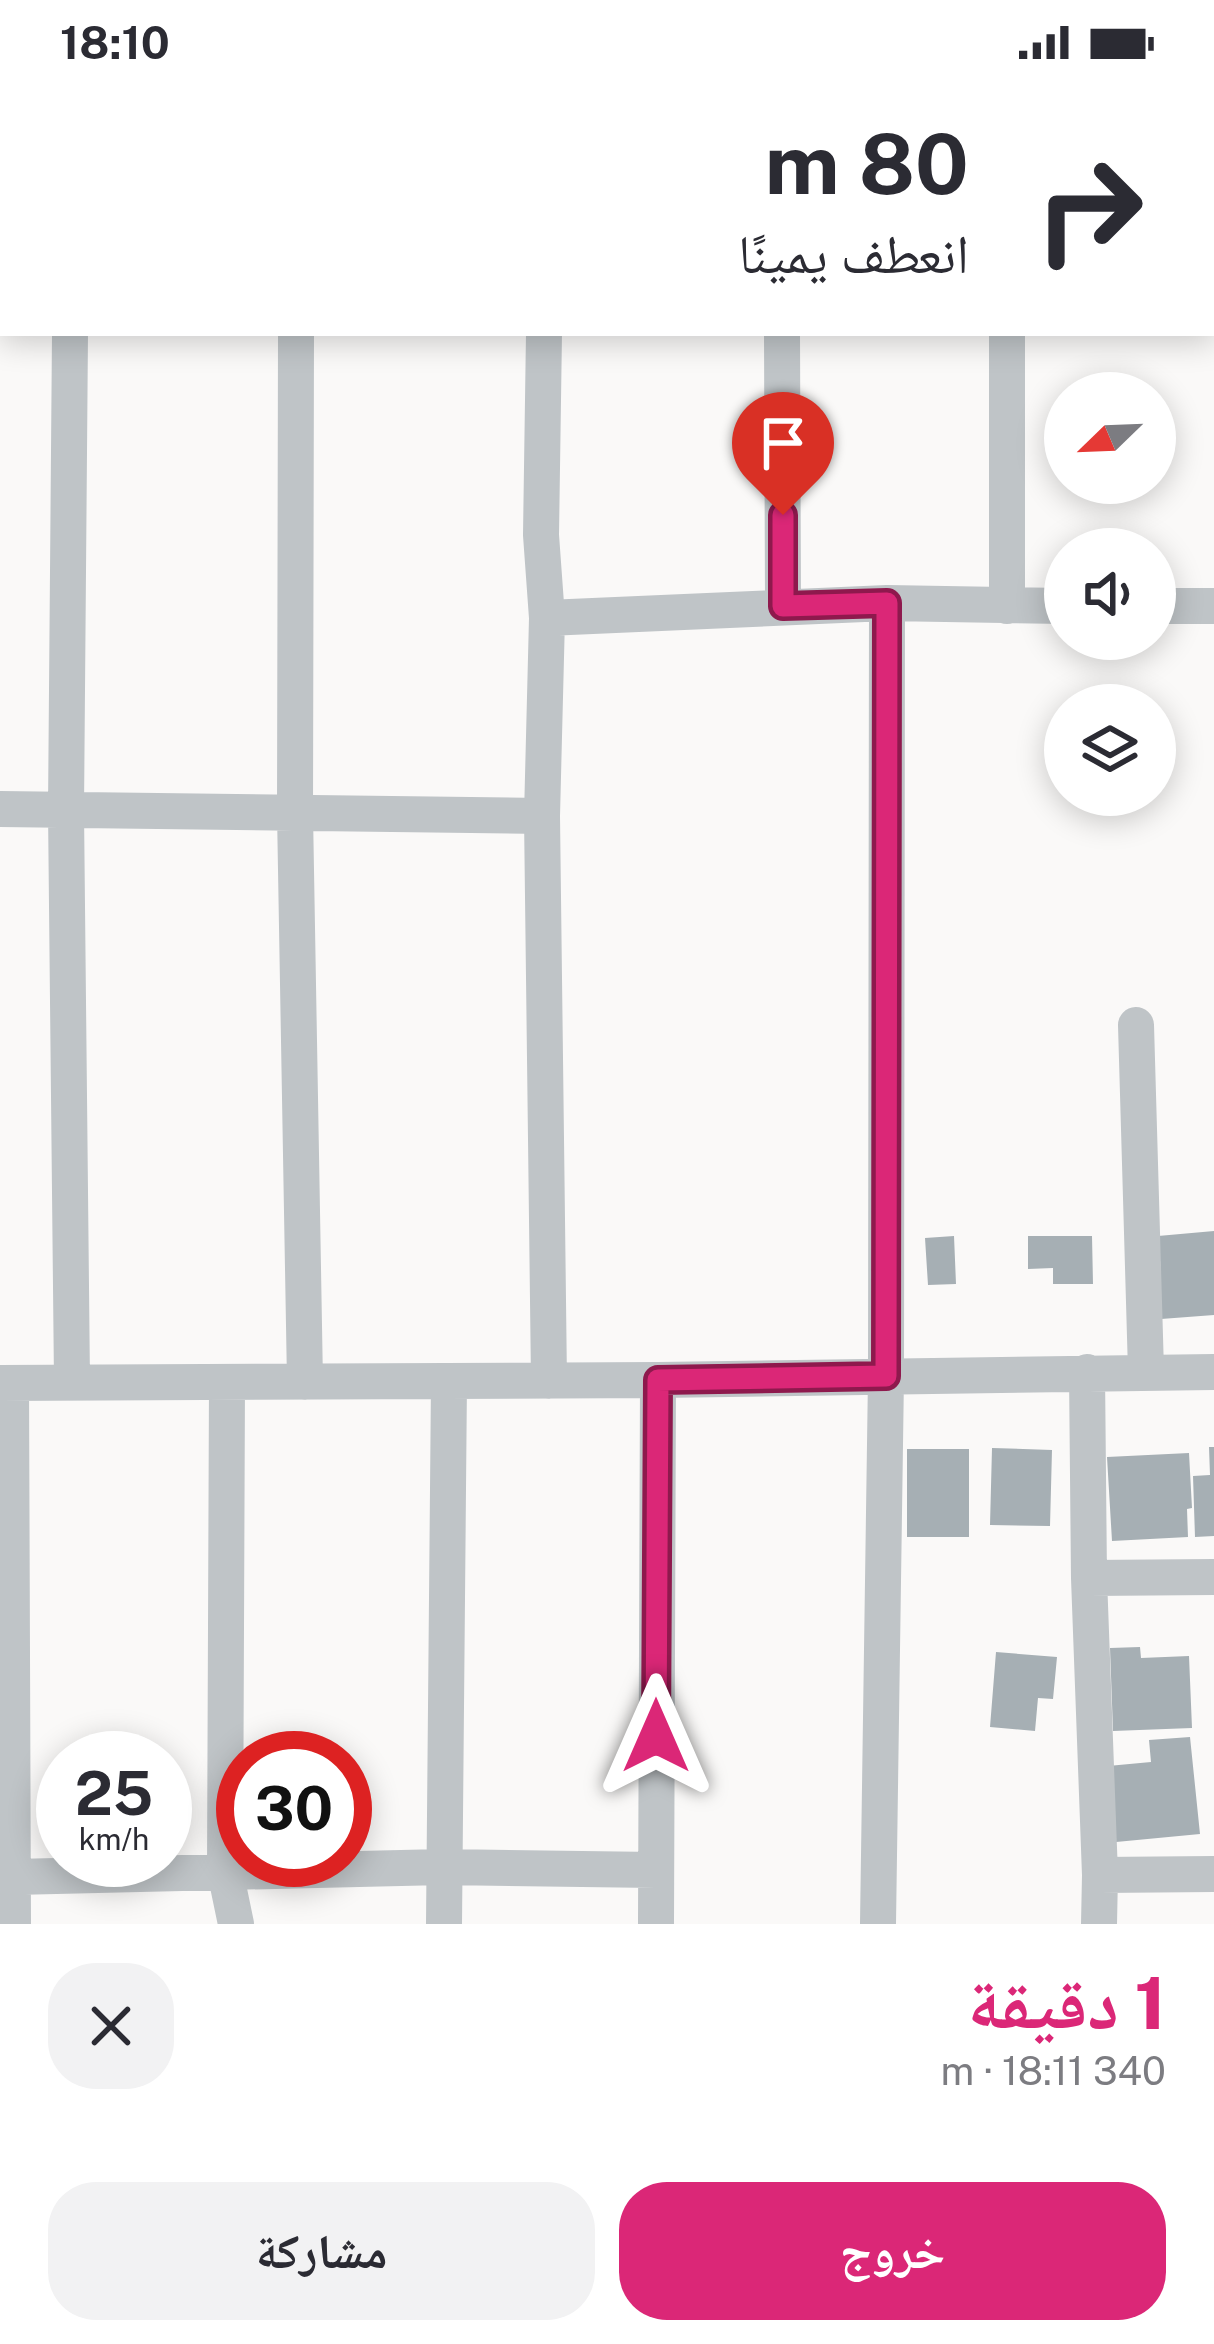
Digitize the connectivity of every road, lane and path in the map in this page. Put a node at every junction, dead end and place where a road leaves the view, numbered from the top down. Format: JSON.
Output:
{"nodes":[{"id":1,"x":70,"y":336,"type":"edge"},
{"id":2,"x":296,"y":336,"type":"edge"},
{"id":3,"x":544,"y":336,"type":"edge"},
{"id":4,"x":782,"y":336,"type":"edge"},
{"id":5,"x":1007,"y":336,"type":"edge"},
{"id":6,"x":887,"y":603,"type":"junction"},
{"id":7,"x":1214,"y":605,"type":"edge"},
{"id":8,"x":783,"y":606,"type":"junction"},
{"id":9,"x":1007,"y":606,"type":"junction"},
{"id":10,"x":1044,"y":606,"type":"edge"},
{"id":11,"x":1176,"y":606,"type":"edge"},
{"id":12,"x":547,"y":618,"type":"junction"},
{"id":13,"x":0,"y":809,"type":"edge"},
{"id":14,"x":66,"y":810,"type":"junction"},
{"id":15,"x":295,"y":813,"type":"junction"},
{"id":16,"x":542,"y":816,"type":"junction"},
{"id":17,"x":1136,"y":1025,"type":"dead end"},
{"id":18,"x":1146,"y":1371,"type":"junction"},
{"id":19,"x":1087,"y":1372,"type":"junction"},
{"id":20,"x":1214,"y":1372,"type":"edge"},
{"id":21,"x":886,"y":1376,"type":"junction"},
{"id":22,"x":658,"y":1380,"type":"junction"},
{"id":23,"x":449,"y":1381,"type":"junction"},
{"id":24,"x":549,"y":1381,"type":"junction"},
{"id":25,"x":72,"y":1382,"type":"junction"},
{"id":26,"x":227,"y":1382,"type":"junction"},
{"id":27,"x":305,"y":1382,"type":"junction"},
{"id":28,"x":5,"y":1383,"type":"edge"},
{"id":29,"x":1214,"y":1577,"type":"edge"},
{"id":30,"x":1089,"y":1578,"type":"junction"},
{"id":31,"x":226,"y":1731,"type":"edge"},
{"id":32,"x":443,"y":1867,"type":"junction"},
{"id":33,"x":372,"y":1868,"type":"edge"},
{"id":34,"x":656,"y":1870,"type":"junction"},
{"id":35,"x":216,"y":1871,"type":"edge"},
{"id":36,"x":1214,"y":1874,"type":"edge"},
{"id":37,"x":1100,"y":1875,"type":"junction"},
{"id":38,"x":14,"y":1877,"type":"junction"},
{"id":39,"x":228,"y":1887,"type":"edge"},
{"id":40,"x":13,"y":1924,"type":"edge"},
{"id":41,"x":236,"y":1924,"type":"edge"},
{"id":42,"x":444,"y":1924,"type":"edge"},
{"id":43,"x":656,"y":1924,"type":"edge"},
{"id":44,"x":878,"y":1924,"type":"edge"},
{"id":45,"x":1099,"y":1924,"type":"edge"}],
"edges":[{"from":1,"to":14,"type":"street"},
{"from":2,"to":15,"type":"street"},
{"from":3,"to":12,"type":"street"},
{"from":4,"to":8,"type":"street"},
{"from":5,"to":9,"type":"street"},
{"from":6,"to":8,"type":"street"},
{"from":6,"to":9,"type":"street"},
{"from":6,"to":21,"type":"street"},
{"from":7,"to":11,"type":"street"},
{"from":8,"to":12,"type":"street"},
{"from":9,"to":10,"type":"street"},
{"from":12,"to":16,"type":"street"},
{"from":13,"to":14,"type":"street"},
{"from":14,"to":15,"type":"street"},
{"from":14,"to":25,"type":"street"},
{"from":15,"to":16,"type":"street"},
{"from":15,"to":27,"type":"street"},
{"from":16,"to":24,"type":"street"},
{"from":17,"to":18,"type":"street"},
{"from":18,"to":19,"type":"street"},
{"from":18,"to":20,"type":"street"},
{"from":19,"to":21,"type":"street"},
{"from":19,"to":30,"type":"street"},
{"from":21,"to":22,"type":"street"},
{"from":21,"to":44,"type":"street"},
{"from":22,"to":24,"type":"street"},
{"from":22,"to":34,"type":"street"},
{"from":23,"to":24,"type":"street"},
{"from":23,"to":27,"type":"street"},
{"from":23,"to":32,"type":"street"},
{"from":25,"to":26,"type":"street"},
{"from":25,"to":28,"type":"street"},
{"from":26,"to":27,"type":"street"},
{"from":26,"to":31,"type":"street"},
{"from":28,"to":38,"type":"street"},
{"from":29,"to":30,"type":"street"},
{"from":30,"to":37,"type":"street"},
{"from":32,"to":33,"type":"street"},
{"from":32,"to":34,"type":"street"},
{"from":32,"to":42,"type":"street"},
{"from":34,"to":43,"type":"street"},
{"from":35,"to":38,"type":"street"},
{"from":36,"to":37,"type":"street"},
{"from":37,"to":45,"type":"street"},
{"from":38,"to":40,"type":"street"},
{"from":39,"to":41,"type":"street"}]}
